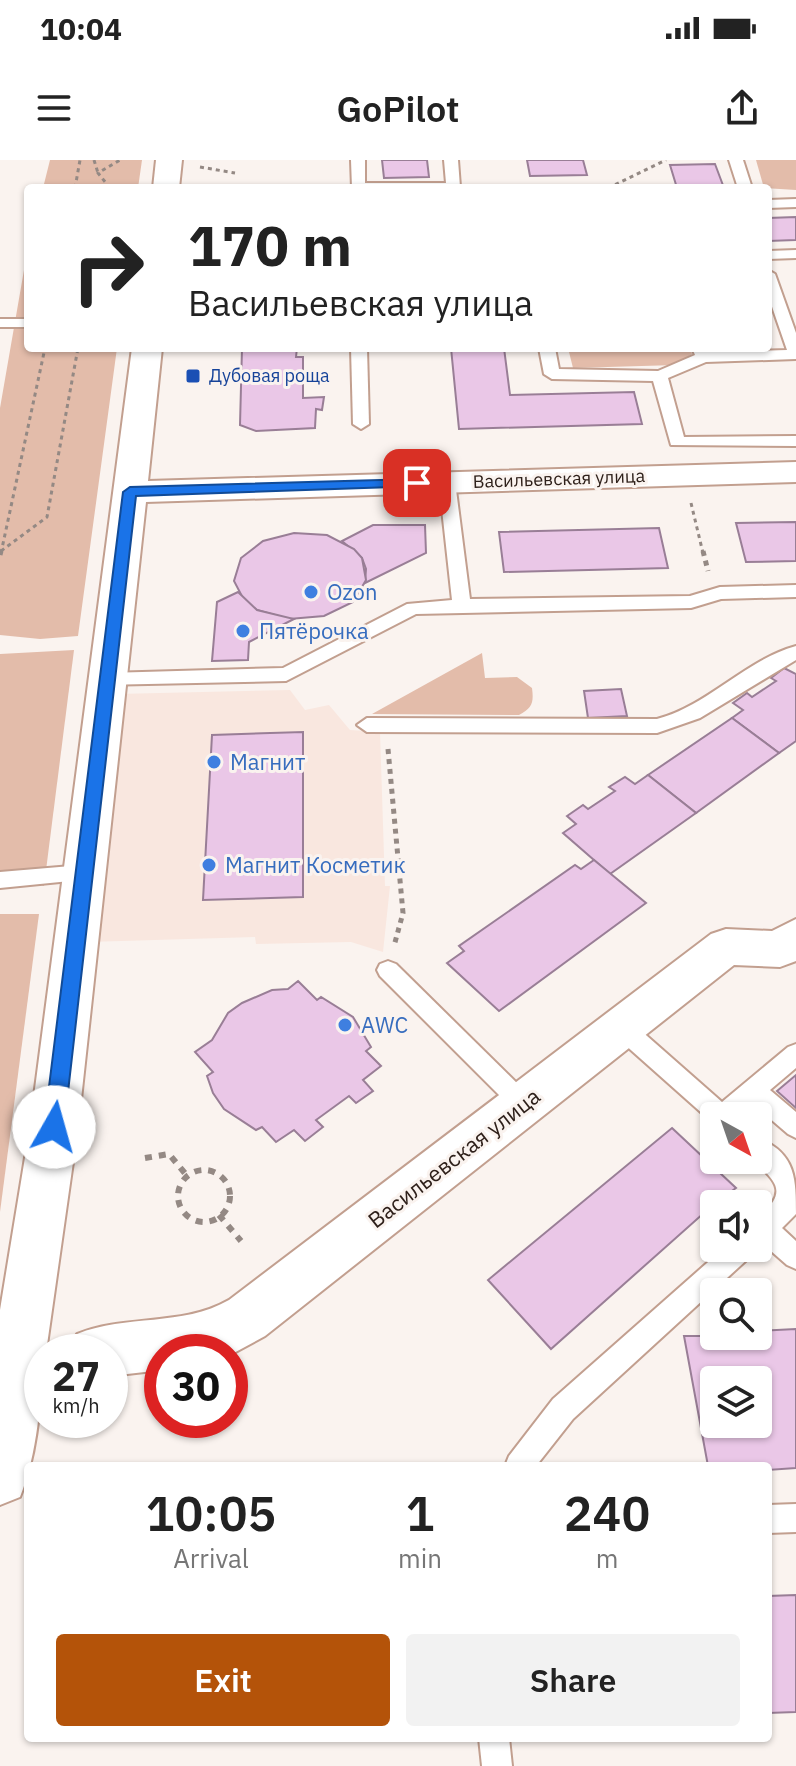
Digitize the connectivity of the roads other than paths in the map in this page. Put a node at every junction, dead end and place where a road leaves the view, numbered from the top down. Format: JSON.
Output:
{"nodes":[{"id":1,"x":169,"y":160,"type":"edge"},
{"id":2,"x":358,"y":160,"type":"edge"},
{"id":3,"x":451,"y":160,"type":"edge"},
{"id":4,"x":736,"y":160,"type":"edge"},
{"id":5,"x":166,"y":184,"type":"edge"},
{"id":6,"x":358,"y":184,"type":"edge"},
{"id":7,"x":453,"y":184,"type":"edge"},
{"id":8,"x":744,"y":184,"type":"edge"},
{"id":9,"x":796,"y":203,"type":"edge"},
{"id":10,"x":772,"y":204,"type":"edge"},
{"id":11,"x":796,"y":254,"type":"edge"},
{"id":12,"x":772,"y":255,"type":"edge"},
{"id":13,"x":772,"y":285,"type":"edge"},
{"id":14,"x":0,"y":323,"type":"edge"},
{"id":15,"x":24,"y":323,"type":"edge"},
{"id":16,"x":147,"y":352,"type":"edge"},
{"id":17,"x":359,"y":352,"type":"edge"},
{"id":18,"x":548,"y":352,"type":"edge"},
{"id":19,"x":702,"y":352,"type":"edge"},
{"id":20,"x":796,"y":354,"type":"edge"},
{"id":21,"x":660,"y":376,"type":"junction"},
{"id":22,"x":361,"y":424,"type":"dead end"},
{"id":23,"x":796,"y":441,"type":"edge"},
{"id":24,"x":796,"y":472,"type":"edge"},
{"id":25,"x":447,"y":482,"type":"junction"},
{"id":26,"x":130,"y":492,"type":"junction"},
{"id":27,"x":796,"y":591,"type":"edge"},
{"id":28,"x":462,"y":605,"type":"junction"},
{"id":29,"x":796,"y":652,"type":"edge"},
{"id":30,"x":107,"y":680,"type":"junction"},
{"id":31,"x":376,"y":725,"type":"road end"},
{"id":32,"x":83,"y":873,"type":"junction"},
{"id":33,"x":0,"y":880,"type":"edge"},
{"id":34,"x":796,"y":937,"type":"edge"},
{"id":35,"x":388,"y":970,"type":"road end"},
{"id":36,"x":622,"y":1028,"type":"junction"},
{"id":37,"x":796,"y":1054,"type":"edge"},
{"id":38,"x":753,"y":1090,"type":"junction"},
{"id":39,"x":705,"y":1102,"type":"edge"},
{"id":40,"x":738,"y":1102,"type":"edge"},
{"id":41,"x":523,"y":1104,"type":"junction"},
{"id":42,"x":796,"y":1127,"type":"edge"},
{"id":43,"x":772,"y":1162,"type":"edge"},
{"id":44,"x":772,"y":1221,"type":"edge"},
{"id":45,"x":772,"y":1239,"type":"edge"},
{"id":46,"x":796,"y":1257,"type":"edge"},
{"id":47,"x":726,"y":1262,"type":"edge"},
{"id":48,"x":33,"y":1334,"type":"edge"},
{"id":49,"x":128,"y":1348,"type":"edge"},
{"id":50,"x":24,"y":1383,"type":"edge"},
{"id":51,"x":522,"y":1462,"type":"edge"},
{"id":52,"x":0,"y":1477,"type":"edge"},
{"id":53,"x":796,"y":1518,"type":"edge"},
{"id":54,"x":772,"y":1519,"type":"edge"},
{"id":55,"x":494,"y":1742,"type":"edge"},
{"id":56,"x":497,"y":1766,"type":"edge"}],
"edges":[{"from":1,"to":5,"type":"street"},
{"from":2,"to":6,"type":"lane"},
{"from":3,"to":7,"type":"lane"},
{"from":4,"to":8,"type":"lane"},
{"from":9,"to":10,"type":"lane"},
{"from":11,"to":12,"type":"lane"},
{"from":13,"to":20,"type":"lane"},
{"from":14,"to":15,"type":"lane"},
{"from":16,"to":26,"type":"street"},
{"from":17,"to":22,"type":"lane"},
{"from":18,"to":21,"type":"lane"},
{"from":19,"to":20,"type":"lane"},
{"from":19,"to":21,"type":"lane"},
{"from":21,"to":23,"type":"lane"},
{"from":24,"to":25,"type":"street","name":"Васильевская улица"},
{"from":25,"to":26,"type":"street","name":"Васильевская улица"},
{"from":25,"to":28,"type":"lane"},
{"from":26,"to":30,"type":"street"},
{"from":27,"to":28,"type":"lane"},
{"from":28,"to":30,"type":"lane"},
{"from":29,"to":31,"type":"lane"},
{"from":30,"to":32,"type":"street"},
{"from":32,"to":33,"type":"lane"},
{"from":32,"to":48,"type":"street"},
{"from":34,"to":36,"type":"street","name":"Васильевская улица"},
{"from":35,"to":41,"type":"lane"},
{"from":36,"to":39,"type":"lane"},
{"from":36,"to":41,"type":"street","name":"Васильевская улица"},
{"from":37,"to":38,"type":"lane"},
{"from":38,"to":40,"type":"lane"},
{"from":38,"to":42,"type":"lane"},
{"from":41,"to":49,"type":"street","name":"Васильевская улица"},
{"from":43,"to":44,"type":"lane"},
{"from":45,"to":46,"type":"lane"},
{"from":47,"to":51,"type":"lane"},
{"from":50,"to":52,"type":"street"},
{"from":53,"to":54,"type":"lane"},
{"from":55,"to":56,"type":"lane"}]}
